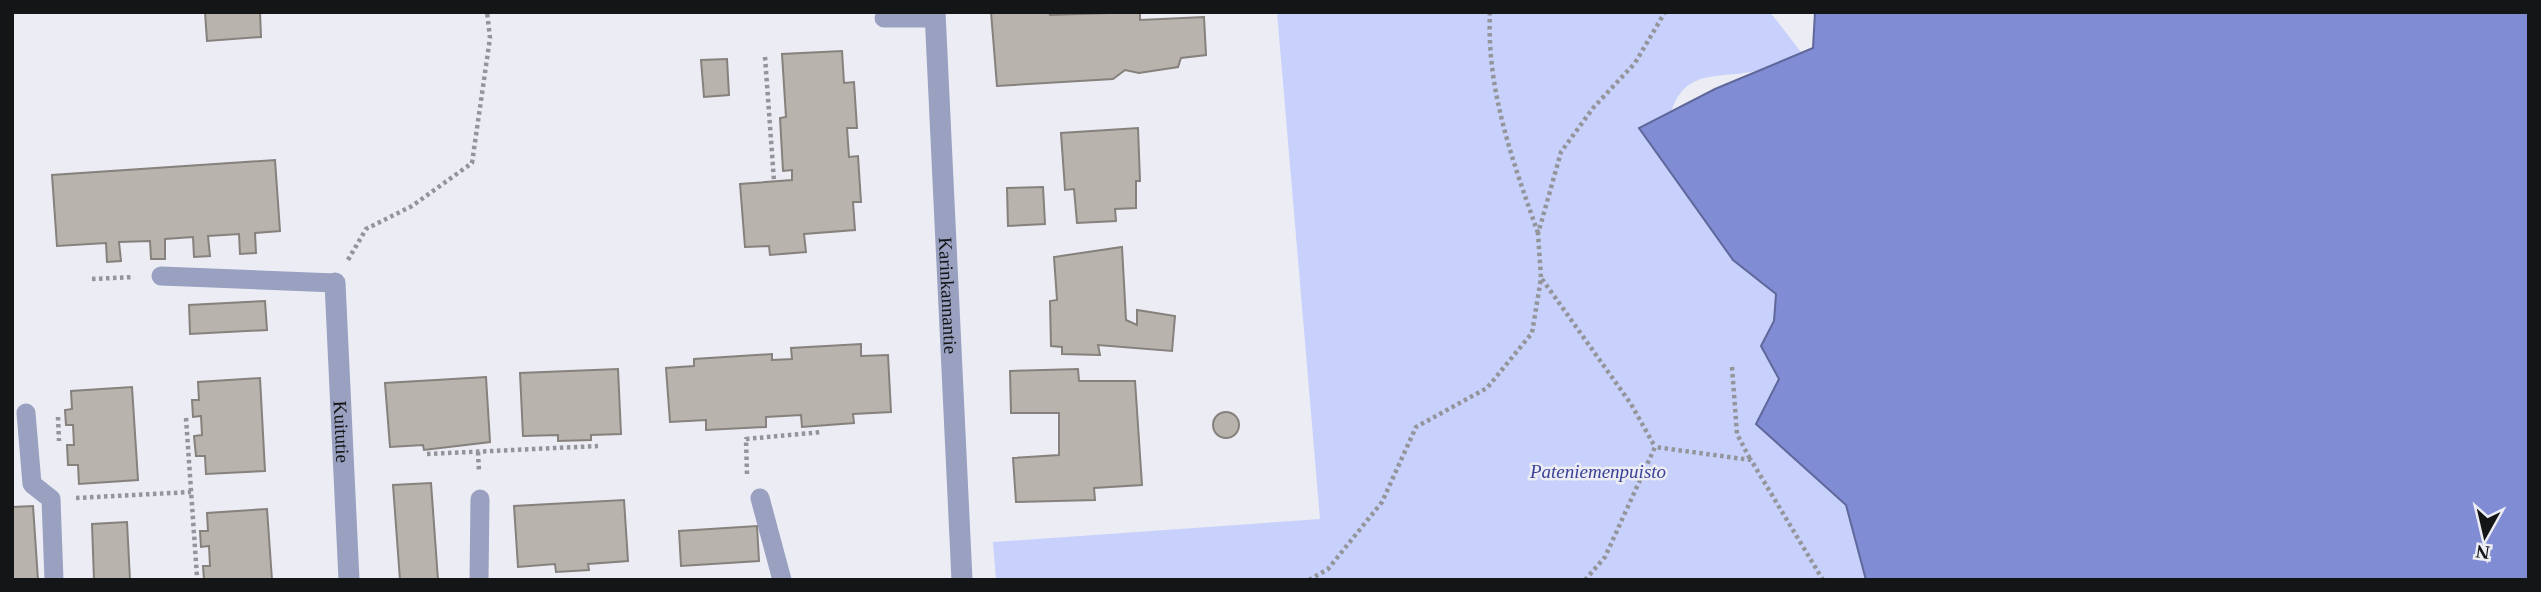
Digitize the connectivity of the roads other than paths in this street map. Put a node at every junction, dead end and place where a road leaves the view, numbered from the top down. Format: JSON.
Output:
{"nodes":[{"id":1,"x":935,"y":15,"type":"edge"},
{"id":2,"x":884,"y":18,"type":"dead end"},
{"id":3,"x":161,"y":276,"type":"road end"},
{"id":4,"x":335,"y":283,"type":"joint"},
{"id":5,"x":26,"y":413,"type":"dead end"},
{"id":6,"x":760,"y":498,"type":"road end"},
{"id":7,"x":481,"y":499,"type":"dead end"},
{"id":8,"x":54,"y":580,"type":"edge"},
{"id":9,"x":349,"y":580,"type":"edge"},
{"id":10,"x":480,"y":580,"type":"edge"},
{"id":11,"x":782,"y":580,"type":"edge"},
{"id":12,"x":962,"y":580,"type":"edge"}],
"edges":[{"from":1,"to":2,"type":"lane"},
{"from":1,"to":12,"type":"street","name":"Karinkannantie"},
{"from":3,"to":4,"type":"lane"},
{"from":4,"to":9,"type":"street","name":"Kuitutie"},
{"from":5,"to":8,"type":"lane"},
{"from":6,"to":11,"type":"lane"},
{"from":7,"to":10,"type":"lane"}]}
